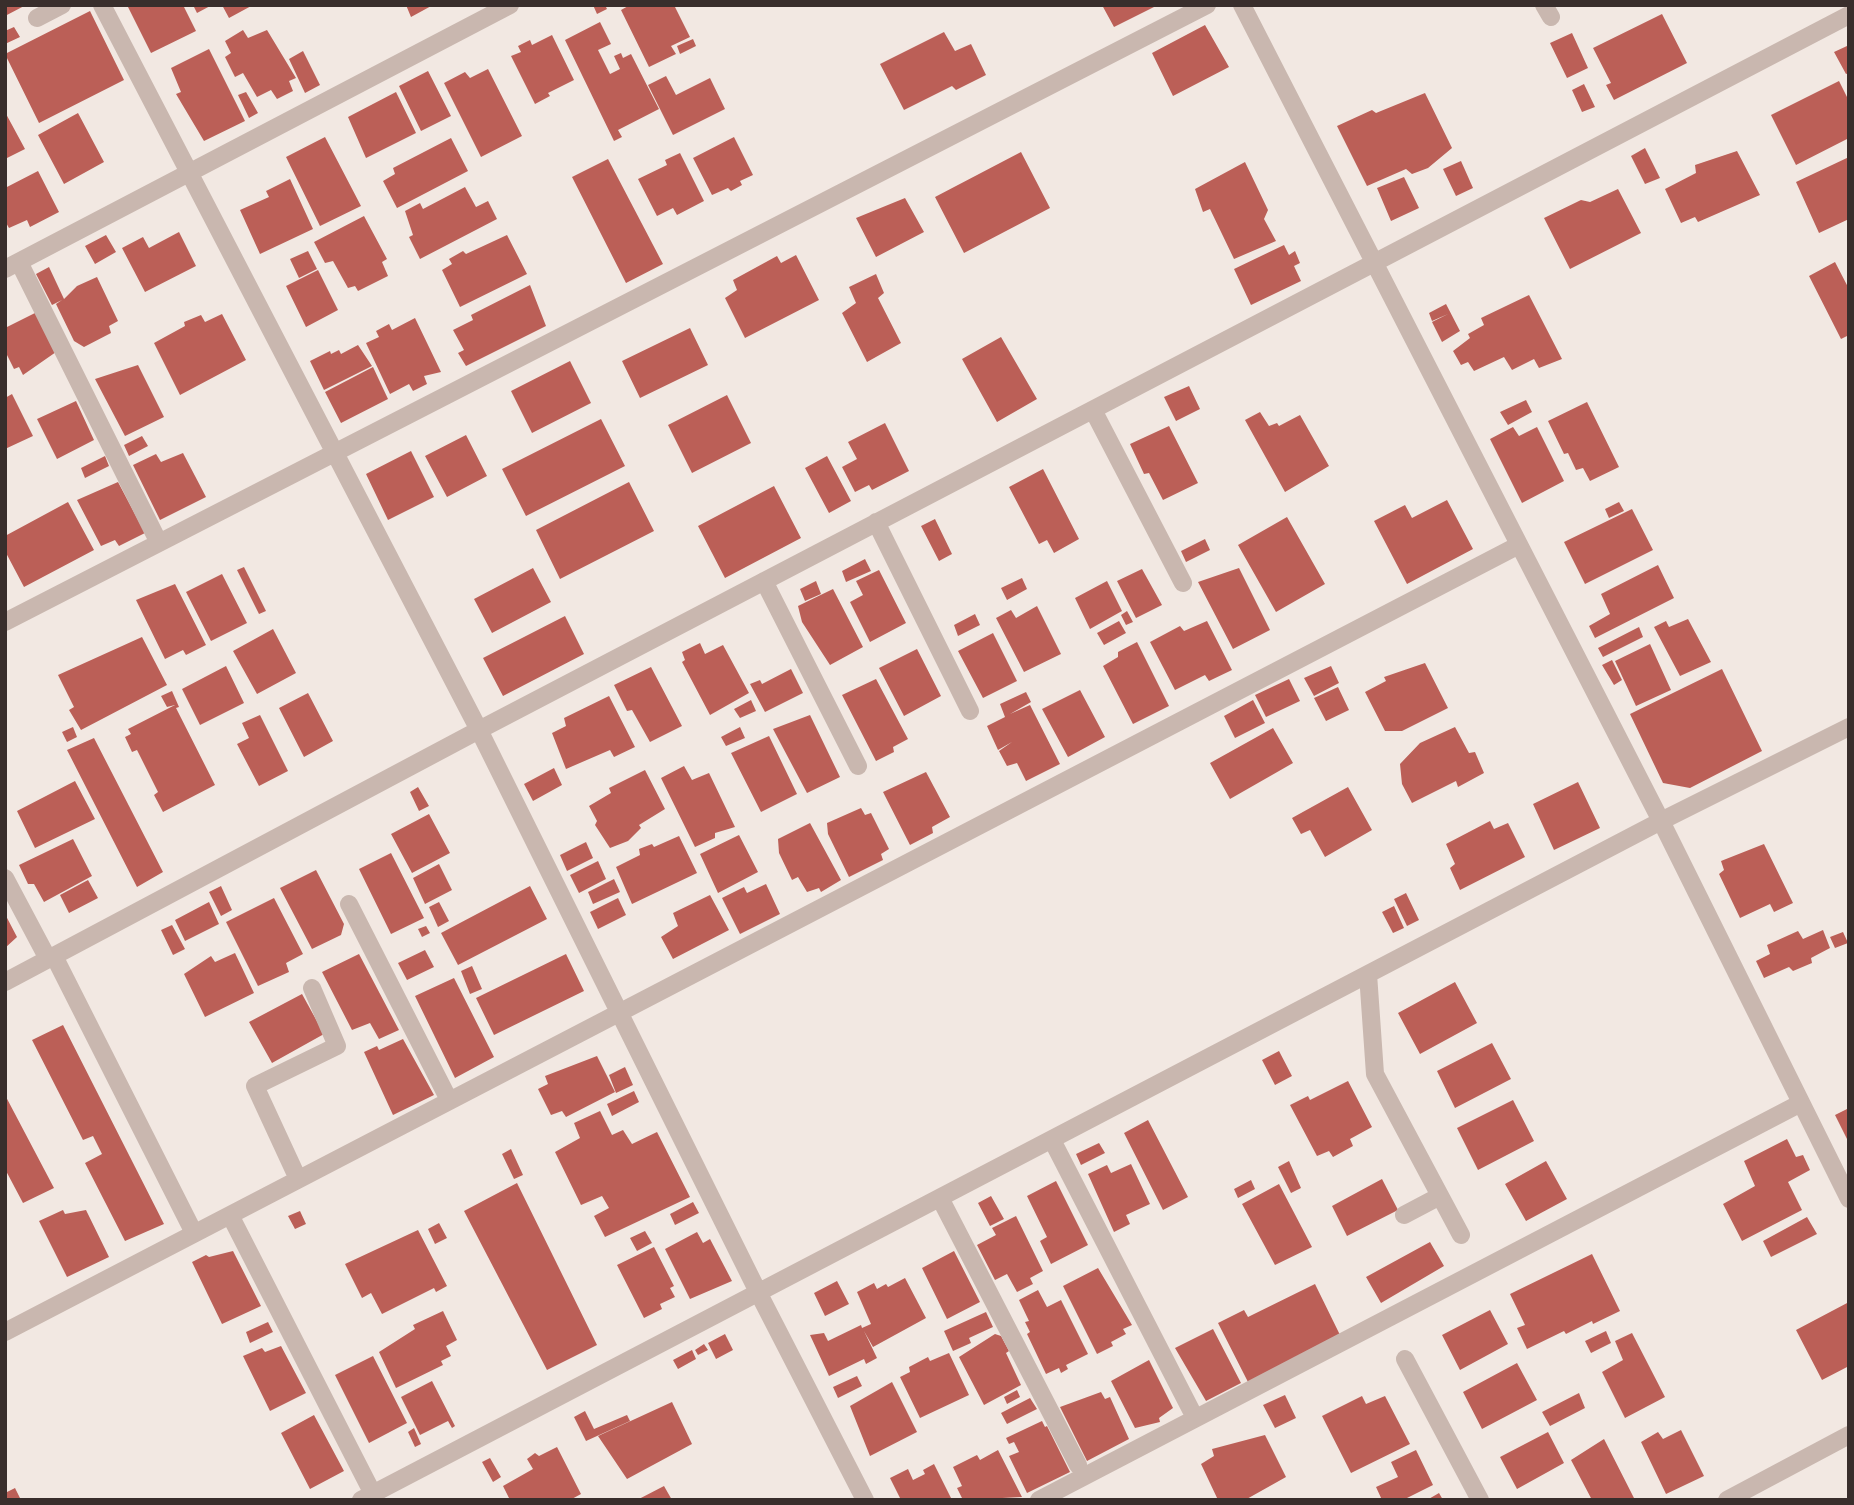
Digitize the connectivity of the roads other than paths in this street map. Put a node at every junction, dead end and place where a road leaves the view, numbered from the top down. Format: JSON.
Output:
{"nodes":[{"id":1,"x":62,"y":5,"type":"edge"},
{"id":2,"x":102,"y":5,"type":"edge"},
{"id":3,"x":510,"y":5,"type":"edge"},
{"id":4,"x":1207,"y":5,"type":"edge"},
{"id":5,"x":1242,"y":5,"type":"edge"},
{"id":6,"x":1849,"y":15,"type":"edge"},
{"id":7,"x":37,"y":18,"type":"dead end"},
{"id":8,"x":187,"y":174,"type":"junction"},
{"id":9,"x":1375,"y":262,"type":"junction"},
{"id":10,"x":12,"y":265,"type":"edge"},
{"id":11,"x":1093,"y":410,"type":"junction"},
{"id":12,"x":333,"y":453,"type":"junction"},
{"id":13,"x":876,"y":522,"type":"junction"},
{"id":14,"x":159,"y":543,"type":"junction"},
{"id":15,"x":1519,"y":545,"type":"junction"},
{"id":16,"x":764,"y":581,"type":"junction"},
{"id":17,"x":1183,"y":583,"type":"dead end"},
{"id":18,"x":7,"y":616,"type":"edge"},
{"id":19,"x":970,"y":711,"type":"dead end"},
{"id":20,"x":1849,"y":727,"type":"edge"},
{"id":21,"x":479,"y":730,"type":"junction"},
{"id":22,"x":858,"y":766,"type":"dead end"},
{"id":23,"x":1661,"y":821,"type":"junction"},
{"id":24,"x":5,"y":878,"type":"edge"},
{"id":25,"x":349,"y":904,"type":"dead end"},
{"id":26,"x":51,"y":958,"type":"junction"},
{"id":27,"x":1368,"y":974,"type":"junction"},
{"id":28,"x":5,"y":982,"type":"edge"},
{"id":29,"x":312,"y":988,"type":"dead end"},
{"id":30,"x":619,"y":1013,"type":"junction"},
{"id":31,"x":449,"y":1100,"type":"junction"},
{"id":32,"x":1801,"y":1103,"type":"junction"},
{"id":33,"x":1052,"y":1140,"type":"junction"},
{"id":34,"x":298,"y":1179,"type":"junction"},
{"id":35,"x":1440,"y":1196,"type":"junction"},
{"id":36,"x":940,"y":1198,"type":"junction"},
{"id":37,"x":1849,"y":1199,"type":"edge"},
{"id":38,"x":1404,"y":1214,"type":"dead end"},
{"id":39,"x":230,"y":1215,"type":"junction"},
{"id":40,"x":194,"y":1233,"type":"junction"},
{"id":41,"x":1461,"y":1235,"type":"dead end"},
{"id":42,"x":759,"y":1294,"type":"junction"},
{"id":43,"x":5,"y":1332,"type":"edge"},
{"id":44,"x":1405,"y":1359,"type":"dead end"},
{"id":45,"x":1191,"y":1410,"type":"dead end"},
{"id":46,"x":1849,"y":1435,"type":"edge"},
{"id":47,"x":1078,"y":1465,"type":"dead end"},
{"id":48,"x":367,"y":1497,"type":"edge"},
{"id":49,"x":1729,"y":1499,"type":"edge"},
{"id":50,"x":865,"y":1500,"type":"edge"},
{"id":51,"x":1039,"y":1500,"type":"edge"},
{"id":52,"x":1480,"y":1500,"type":"edge"}],
"edges":[{"from":1,"to":7,"type":"street"},
{"from":2,"to":8,"type":"street"},
{"from":3,"to":8,"type":"street"},
{"from":4,"to":12,"type":"street"},
{"from":5,"to":9,"type":"street"},
{"from":6,"to":9,"type":"street"},
{"from":8,"to":10,"type":"street"},
{"from":8,"to":12,"type":"street"},
{"from":9,"to":11,"type":"street"},
{"from":9,"to":15,"type":"street"},
{"from":10,"to":14,"type":"street"},
{"from":11,"to":13,"type":"street"},
{"from":11,"to":17,"type":"street"},
{"from":12,"to":14,"type":"street"},
{"from":12,"to":21,"type":"street"},
{"from":13,"to":16,"type":"street"},
{"from":13,"to":19,"type":"street"},
{"from":14,"to":18,"type":"street"},
{"from":15,"to":23,"type":"street"},
{"from":15,"to":30,"type":"street"},
{"from":16,"to":21,"type":"street"},
{"from":16,"to":22,"type":"street"},
{"from":20,"to":23,"type":"street"},
{"from":21,"to":26,"type":"street"},
{"from":21,"to":30,"type":"street"},
{"from":23,"to":27,"type":"street"},
{"from":23,"to":32,"type":"street"},
{"from":24,"to":26,"type":"street"},
{"from":25,"to":31,"type":"street"},
{"from":26,"to":28,"type":"street"},
{"from":26,"to":40,"type":"street"},
{"from":27,"to":33,"type":"street"},
{"from":27,"to":35,"type":"street"},
{"from":29,"to":34,"type":"street"},
{"from":30,"to":31,"type":"street"},
{"from":30,"to":42,"type":"street"},
{"from":31,"to":34,"type":"street"},
{"from":32,"to":37,"type":"street"},
{"from":32,"to":51,"type":"street"},
{"from":33,"to":36,"type":"street"},
{"from":33,"to":45,"type":"street"},
{"from":34,"to":39,"type":"street"},
{"from":35,"to":38,"type":"street"},
{"from":35,"to":41,"type":"street"},
{"from":36,"to":42,"type":"street"},
{"from":36,"to":47,"type":"street"},
{"from":39,"to":40,"type":"street"},
{"from":39,"to":48,"type":"street"},
{"from":40,"to":43,"type":"street"},
{"from":42,"to":48,"type":"street"},
{"from":42,"to":50,"type":"street"},
{"from":44,"to":52,"type":"street"},
{"from":46,"to":49,"type":"street"}]}
